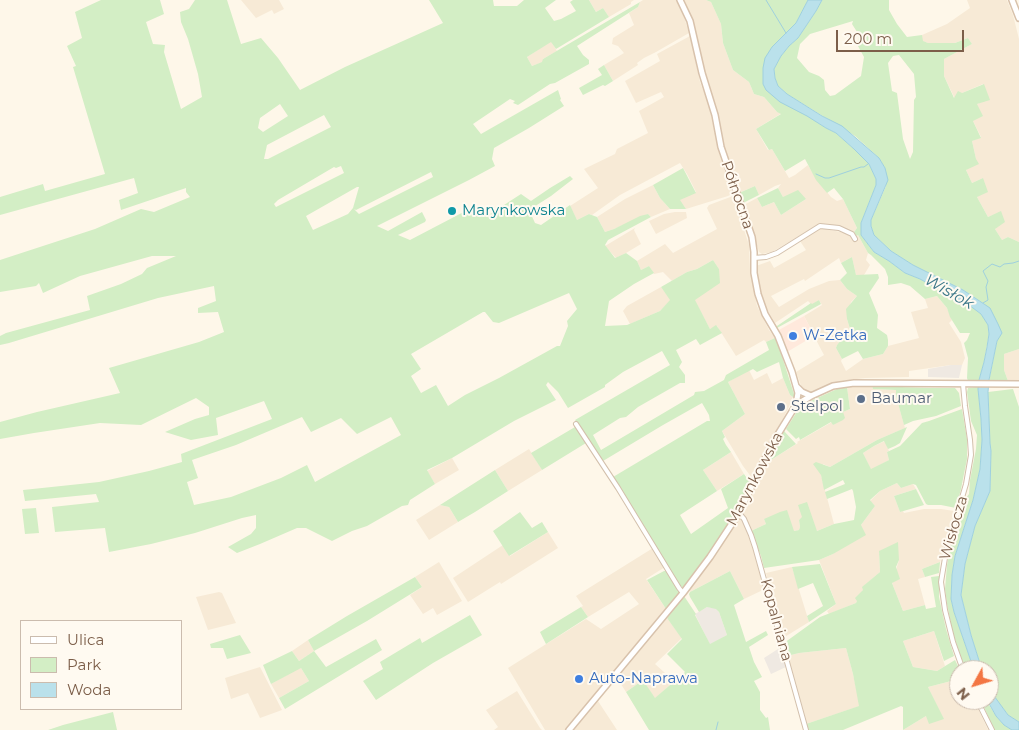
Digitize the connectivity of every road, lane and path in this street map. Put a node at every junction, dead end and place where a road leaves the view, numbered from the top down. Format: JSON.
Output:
{"nodes":[{"id":1,"x":680,"y":0,"type":"edge"},
{"id":2,"x":1012,"y":0,"type":"edge"},
{"id":3,"x":1019,"y":18,"type":"edge"},
{"id":4,"x":855,"y":239,"type":"dead end"},
{"id":5,"x":754,"y":258,"type":"junction"},
{"id":6,"x":963,"y":384,"type":"junction"},
{"id":7,"x":1019,"y":384,"type":"edge"},
{"id":8,"x":796,"y":387,"type":"junction"},
{"id":9,"x":811,"y":396,"type":"junction"},
{"id":10,"x":796,"y":405,"type":"junction"},
{"id":11,"x":576,"y":424,"type":"dead end"},
{"id":12,"x":739,"y":513,"type":"junction"},
{"id":13,"x":683,"y":592,"type":"junction"},
{"id":14,"x":959,"y":660,"type":"edge"},
{"id":15,"x":982,"y":710,"type":"edge"},
{"id":16,"x":570,"y":730,"type":"edge"},
{"id":17,"x":806,"y":730,"type":"edge"},
{"id":18,"x":992,"y":730,"type":"edge"}],
"edges":[{"from":1,"to":5,"type":"street","name":"Północna"},
{"from":2,"to":3,"type":"street"},
{"from":4,"to":5,"type":"street"},
{"from":5,"to":8,"type":"street","name":"Północna"},
{"from":6,"to":7,"type":"street","name":"Marynkowska"},
{"from":6,"to":9,"type":"street","name":"Marynkowska"},
{"from":6,"to":14,"type":"street","name":"Wisłocza"},
{"from":8,"to":9,"type":"street"},
{"from":8,"to":10,"type":"street","name":"Północna"},
{"from":9,"to":10,"type":"street","name":"Marynkowska"},
{"from":10,"to":12,"type":"street","name":"Marynkowska"},
{"from":11,"to":13,"type":"street"},
{"from":12,"to":13,"type":"street","name":"Marynkowska"},
{"from":12,"to":17,"type":"street","name":"Kopalniana"},
{"from":13,"to":16,"type":"street","name":"Marynkowska"},
{"from":15,"to":18,"type":"street"}]}
